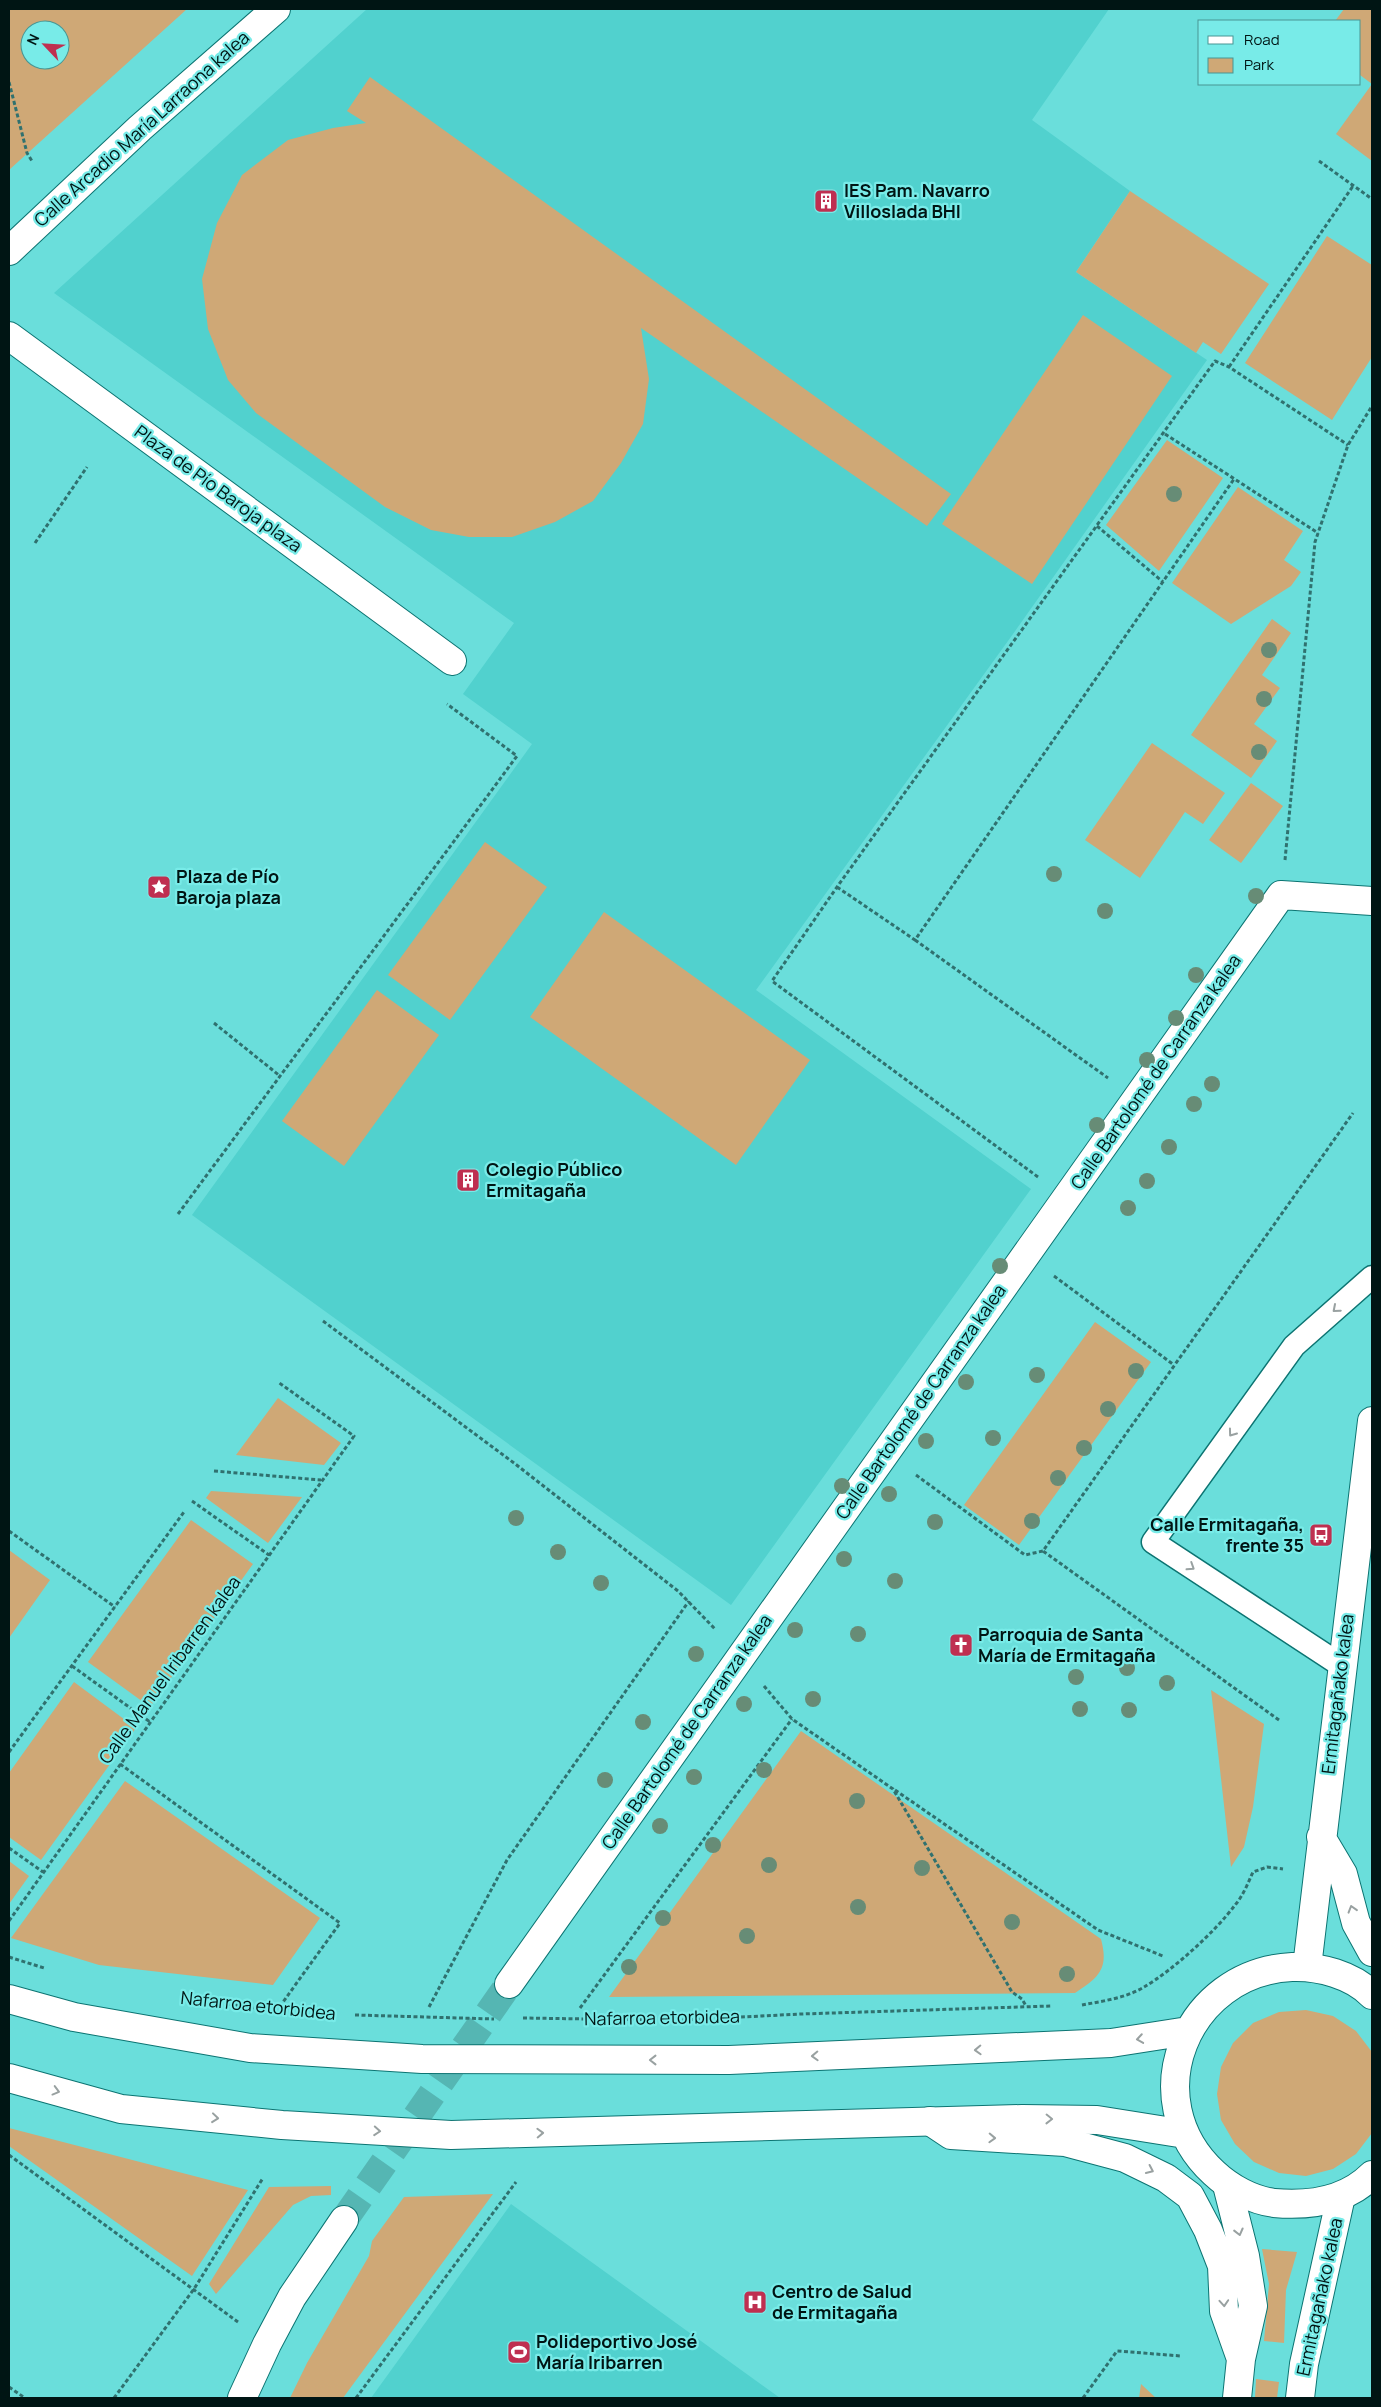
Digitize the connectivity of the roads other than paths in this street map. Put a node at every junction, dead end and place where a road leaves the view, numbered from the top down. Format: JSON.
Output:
{"nodes":[{"id":1,"x":276,"y":9,"type":"edge"},
{"id":2,"x":9,"y":251,"type":"edge"},
{"id":3,"x":9,"y":336,"type":"edge"},
{"id":4,"x":452,"y":660,"type":"dead end"},
{"id":5,"x":1372,"y":901,"type":"edge"},
{"id":6,"x":1372,"y":1277,"type":"edge"},
{"id":7,"x":1372,"y":1421,"type":"edge"},
{"id":8,"x":1342,"y":1666,"type":"junction"},
{"id":9,"x":1321,"y":1837,"type":"junction"},
{"id":10,"x":1372,"y":1952,"type":"edge"},
{"id":11,"x":1307,"y":1967,"type":"junction"},
{"id":12,"x":509,"y":1984,"type":"tunnel mouth"},
{"id":13,"x":1372,"y":1995,"type":"edge"},
{"id":14,"x":9,"y":1999,"type":"edge"},
{"id":15,"x":1188,"y":2031,"type":"junction"},
{"id":16,"x":9,"y":2078,"type":"edge"},
{"id":17,"x":930,"y":2121,"type":"junction"},
{"id":18,"x":1185,"y":2134,"type":"junction"},
{"id":19,"x":1372,"y":2176,"type":"edge"},
{"id":20,"x":1227,"y":2185,"type":"junction"},
{"id":21,"x":1341,"y":2196,"type":"junction"},
{"id":22,"x":344,"y":2220,"type":"tunnel mouth"},
{"id":23,"x":1241,"y":2359,"type":"junction"},
{"id":24,"x":242,"y":2398,"type":"edge"},
{"id":25,"x":1237,"y":2398,"type":"edge"},
{"id":26,"x":1300,"y":2398,"type":"edge"}],
"edges":[{"from":1,"to":2,"type":"street","name":"Calle Arcadio María Larraona kalea"},
{"from":3,"to":4,"type":"street","name":"Plaza de Pío Baroja plaza"},
{"from":5,"to":12,"type":"street","name":"Calle Bartolomé de Carranza kalea"},
{"from":6,"to":8,"type":"lane","one_way":true},
{"from":7,"to":8,"type":"street","name":"Ermitagañako kalea"},
{"from":8,"to":9,"type":"street","name":"Ermitagañako kalea"},
{"from":10,"to":9,"type":"street","one_way":true},
{"from":9,"to":11,"type":"street","name":"Ermitagañako kalea"},
{"from":11,"to":13,"type":"street"},
{"from":11,"to":15,"type":"street"},
{"from":15,"to":14,"type":"street","one_way":true},
{"from":15,"to":18,"type":"street"},
{"from":16,"to":17,"type":"street","one_way":true},
{"from":17,"to":18,"type":"street","one_way":true},
{"from":17,"to":23,"type":"street","one_way":true},
{"from":18,"to":20,"type":"street"},
{"from":19,"to":21,"type":"street"},
{"from":20,"to":21,"type":"street"},
{"from":20,"to":23,"type":"street","one_way":true},
{"from":21,"to":26,"type":"street","name":"Ermitagañako kalea"},
{"from":22,"to":24,"type":"street"},
{"from":23,"to":25,"type":"street"}]}
